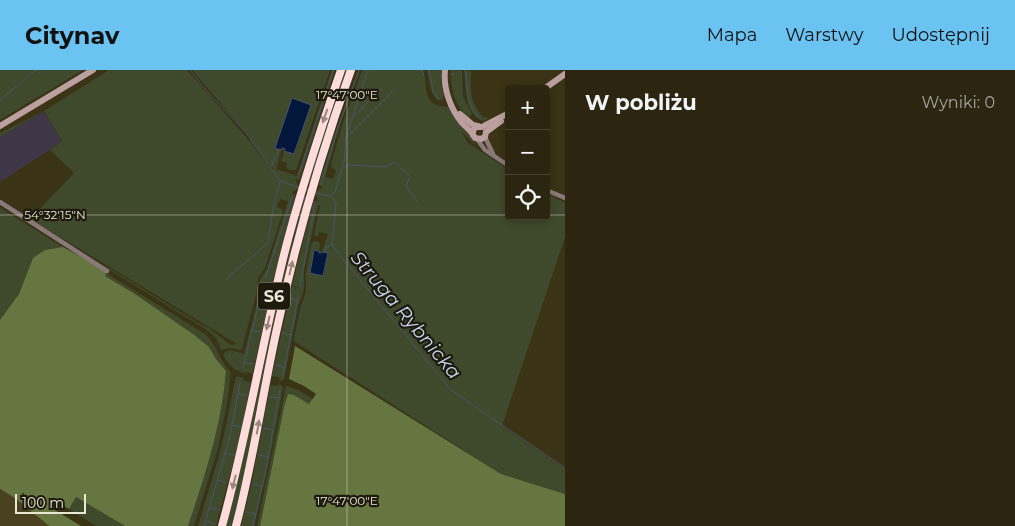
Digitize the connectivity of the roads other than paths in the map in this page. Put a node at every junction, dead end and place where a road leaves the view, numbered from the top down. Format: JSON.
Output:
{"nodes":[{"id":1,"x":93,"y":70,"type":"edge"},
{"id":2,"x":341,"y":70,"type":"edge"},
{"id":3,"x":352,"y":70,"type":"edge"},
{"id":4,"x":445,"y":70,"type":"edge"},
{"id":5,"x":565,"y":74,"type":"edge"},
{"id":6,"x":550,"y":85,"type":"edge"},
{"id":7,"x":454,"y":108,"type":"junction"},
{"id":8,"x":505,"y":116,"type":"edge"},
{"id":9,"x":0,"y":126,"type":"edge"},
{"id":10,"x":483,"y":131,"type":"junction"},
{"id":11,"x":475,"y":137,"type":"junction"},
{"id":12,"x":494,"y":155,"type":"junction"},
{"id":13,"x":505,"y":163,"type":"edge"},
{"id":14,"x":550,"y":192,"type":"edge"},
{"id":15,"x":565,"y":198,"type":"edge"},
{"id":16,"x":0,"y":202,"type":"edge"},
{"id":17,"x":107,"y":271,"type":"dead end"},
{"id":18,"x":222,"y":526,"type":"edge"},
{"id":19,"x":236,"y":526,"type":"edge"}],
"edges":[{"from":1,"to":9,"type":"main road"},
{"from":2,"to":18,"type":"highway","number":"S6","one_way":true},
{"from":19,"to":3,"type":"highway","number":"S6","one_way":true},
{"from":4,"to":7,"type":"main road"},
{"from":5,"to":6,"type":"main road"},
{"from":7,"to":10,"type":"main road"},
{"from":7,"to":11,"type":"main road"},
{"from":8,"to":10,"type":"main road"},
{"from":10,"to":11,"type":"main road"},
{"from":10,"to":11,"type":"main road"},
{"from":10,"to":12,"type":"street"},
{"from":11,"to":12,"type":"street"},
{"from":12,"to":13,"type":"street"},
{"from":14,"to":15,"type":"street"},
{"from":16,"to":17,"type":"street"}]}
